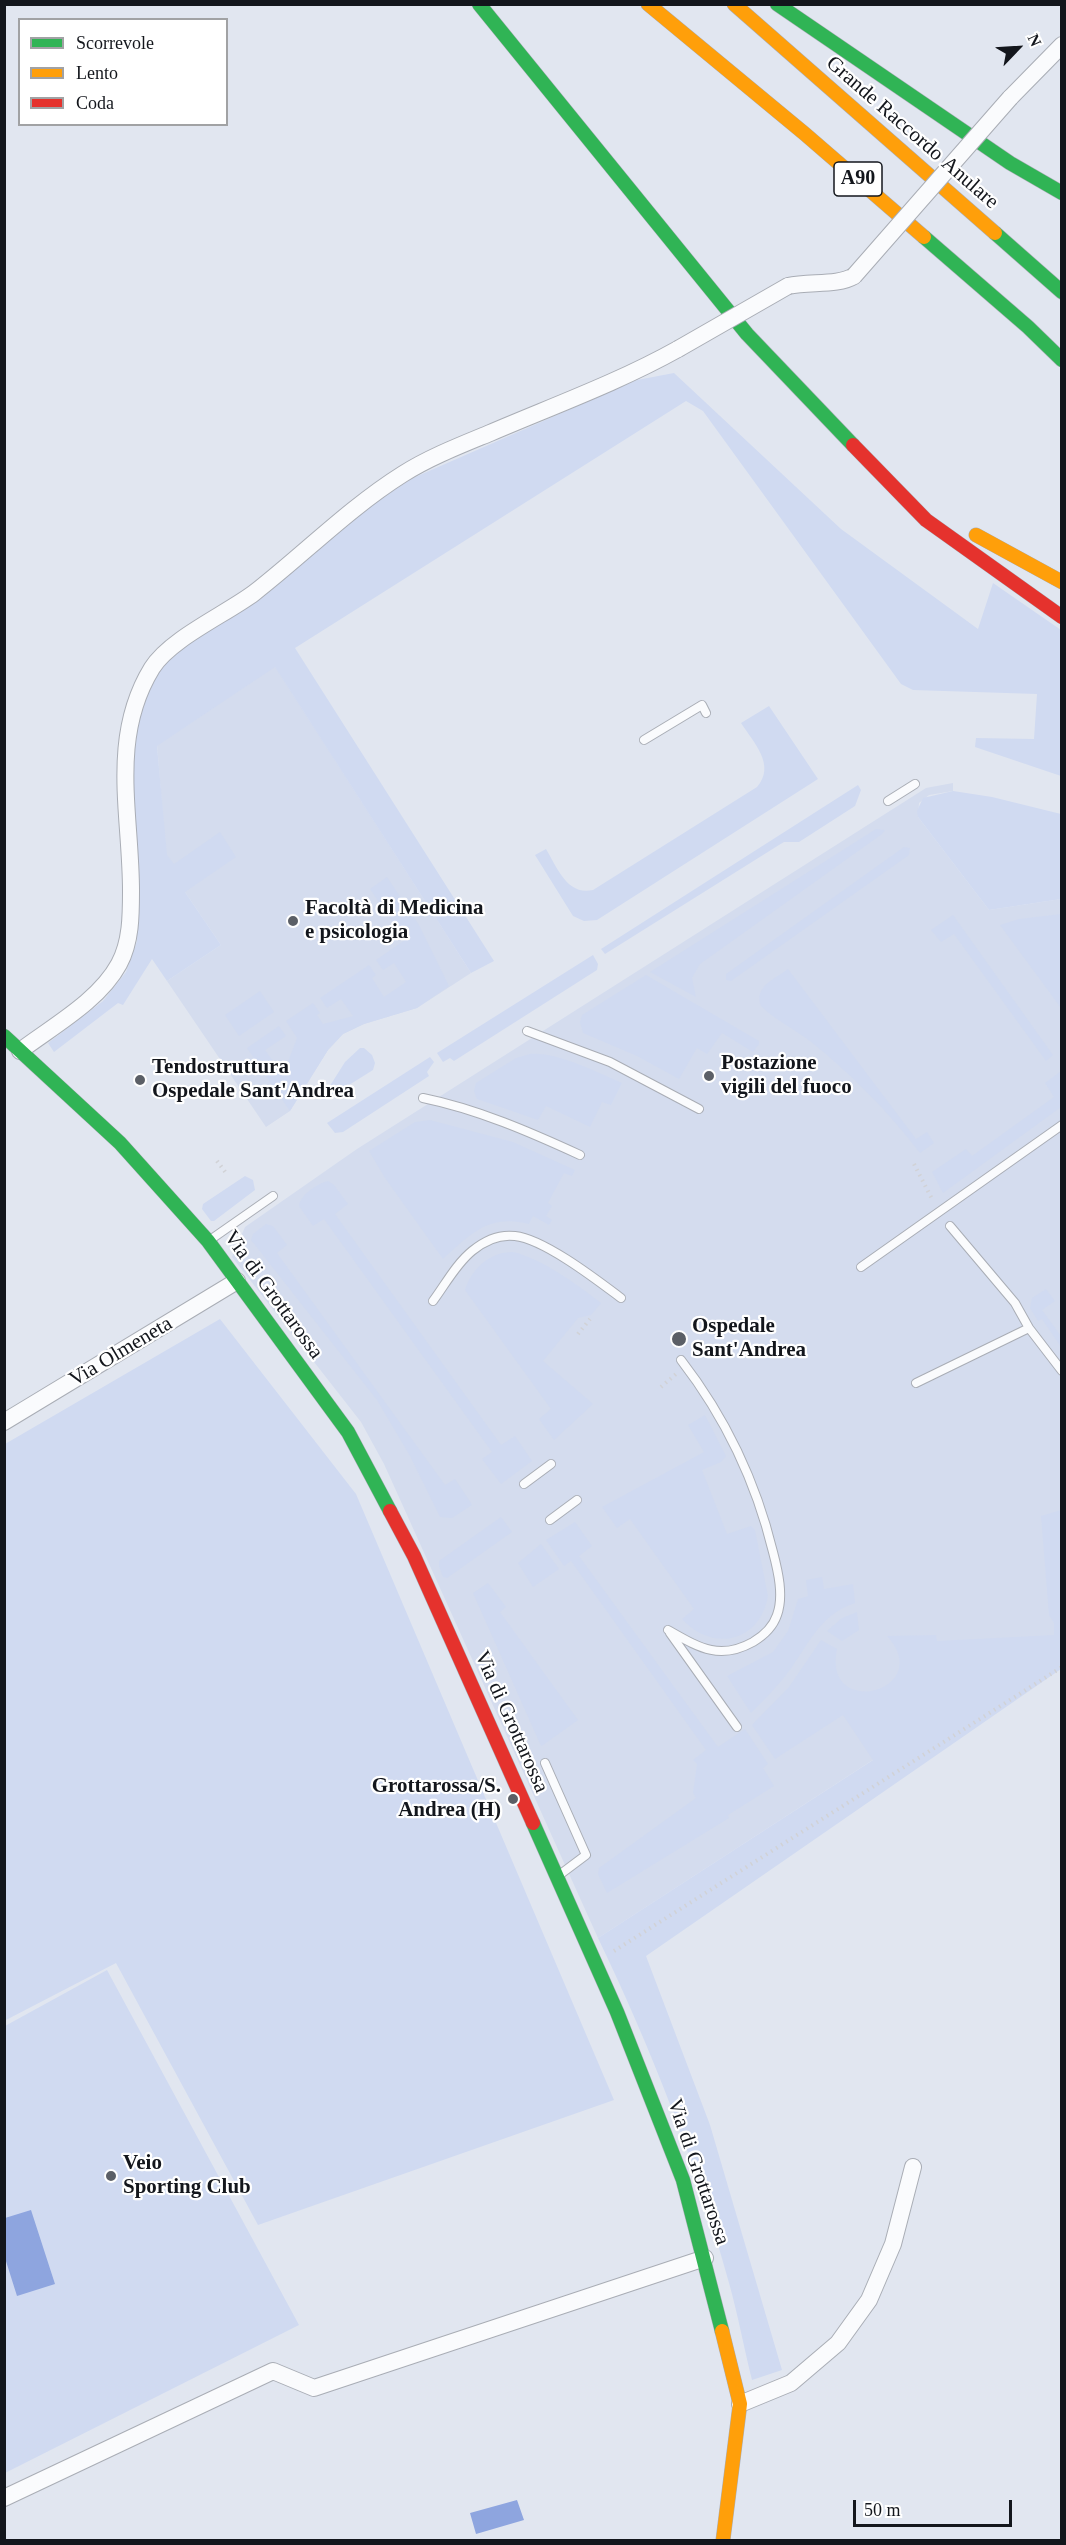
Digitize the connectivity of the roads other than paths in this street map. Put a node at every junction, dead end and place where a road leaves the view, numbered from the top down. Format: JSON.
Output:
{"nodes":[{"id":1,"x":479,"y":4,"type":"edge"},
{"id":2,"x":648,"y":4,"type":"edge"},
{"id":3,"x":734,"y":4,"type":"edge"},
{"id":4,"x":777,"y":4,"type":"edge"},
{"id":5,"x":1062,"y":45,"type":"edge"},
{"id":6,"x":1062,"y":193,"type":"edge"},
{"id":7,"x":1062,"y":292,"type":"edge"},
{"id":8,"x":1062,"y":360,"type":"edge"},
{"id":9,"x":856,"y":446,"type":"junction"},
{"id":10,"x":922,"y":496,"type":"dead end"},
{"id":11,"x":968,"y":529,"type":"dead end"},
{"id":12,"x":1062,"y":582,"type":"edge"},
{"id":13,"x":1062,"y":616,"type":"edge"},
{"id":14,"x":706,"y":713,"type":"dead end"},
{"id":15,"x":644,"y":740,"type":"dead end"},
{"id":16,"x":915,"y":784,"type":"dead end"},
{"id":17,"x":888,"y":801,"type":"dead end"},
{"id":18,"x":527,"y":1031,"type":"dead end"},
{"id":19,"x":4,"y":1036,"type":"edge"},
{"id":20,"x":20,"y":1051,"type":"junction"},
{"id":21,"x":423,"y":1098,"type":"dead end"},
{"id":22,"x":699,"y":1110,"type":"dead end"},
{"id":23,"x":1062,"y":1125,"type":"edge"},
{"id":24,"x":580,"y":1155,"type":"dead end"},
{"id":25,"x":273,"y":1196,"type":"dead end"},
{"id":26,"x":950,"y":1226,"type":"dead end"},
{"id":27,"x":208,"y":1242,"type":"junction"},
{"id":28,"x":861,"y":1267,"type":"dead end"},
{"id":29,"x":237,"y":1281,"type":"junction"},
{"id":30,"x":621,"y":1298,"type":"dead end"},
{"id":31,"x":433,"y":1301,"type":"dead end"},
{"id":32,"x":1029,"y":1328,"type":"junction"},
{"id":33,"x":681,"y":1360,"type":"dead end"},
{"id":34,"x":1062,"y":1371,"type":"edge"},
{"id":35,"x":916,"y":1383,"type":"dead end"},
{"id":36,"x":4,"y":1422,"type":"edge"},
{"id":37,"x":551,"y":1464,"type":"dead end"},
{"id":38,"x":524,"y":1484,"type":"dead end"},
{"id":39,"x":577,"y":1500,"type":"dead end"},
{"id":40,"x":550,"y":1520,"type":"dead end"},
{"id":41,"x":738,"y":1726,"type":"dead end"},
{"id":42,"x":545,"y":1763,"type":"dead end"},
{"id":43,"x":558,"y":1876,"type":"junction"},
{"id":44,"x":913,"y":2167,"type":"dead end"},
{"id":45,"x":705,"y":2258,"type":"junction"},
{"id":46,"x":740,"y":2404,"type":"junction"},
{"id":47,"x":4,"y":2498,"type":"edge"},
{"id":48,"x":723,"y":2541,"type":"edge"}],
"edges":[{"from":1,"to":9,"type":"main road"},
{"from":2,"to":8,"type":"main road","number":"A90"},
{"from":3,"to":7,"type":"main road","name":"Grande Raccordo Anulare","number":"A90"},
{"from":4,"to":6,"type":"main road"},
{"from":5,"to":20,"type":"street","bridge":true},
{"from":9,"to":10,"type":"main road"},
{"from":9,"to":13,"type":"main road"},
{"from":11,"to":12,"type":"main road"},
{"from":14,"to":15,"type":"lane"},
{"from":16,"to":17,"type":"lane"},
{"from":18,"to":22,"type":"lane"},
{"from":19,"to":20,"type":"main road","name":"Via di Grottarossa"},
{"from":20,"to":27,"type":"main road","name":"Via di Grottarossa"},
{"from":21,"to":24,"type":"lane"},
{"from":23,"to":28,"type":"lane"},
{"from":25,"to":27,"type":"lane"},
{"from":26,"to":32,"type":"lane"},
{"from":27,"to":29,"type":"main road","name":"Via di Grottarossa"},
{"from":29,"to":36,"type":"street","name":"Via Olmeneta"},
{"from":29,"to":43,"type":"main road","name":"Via di Grottarossa"},
{"from":30,"to":31,"type":"lane"},
{"from":32,"to":34,"type":"lane"},
{"from":32,"to":35,"type":"lane"},
{"from":33,"to":41,"type":"lane"},
{"from":37,"to":38,"type":"lane"},
{"from":39,"to":40,"type":"lane"},
{"from":42,"to":43,"type":"lane"},
{"from":43,"to":45,"type":"main road","name":"Via di Grottarossa"},
{"from":44,"to":46,"type":"street"},
{"from":45,"to":46,"type":"main road","name":"Via di Grottarossa"},
{"from":45,"to":47,"type":"street"},
{"from":46,"to":48,"type":"main road","name":"Via di Grottarossa"}]}
